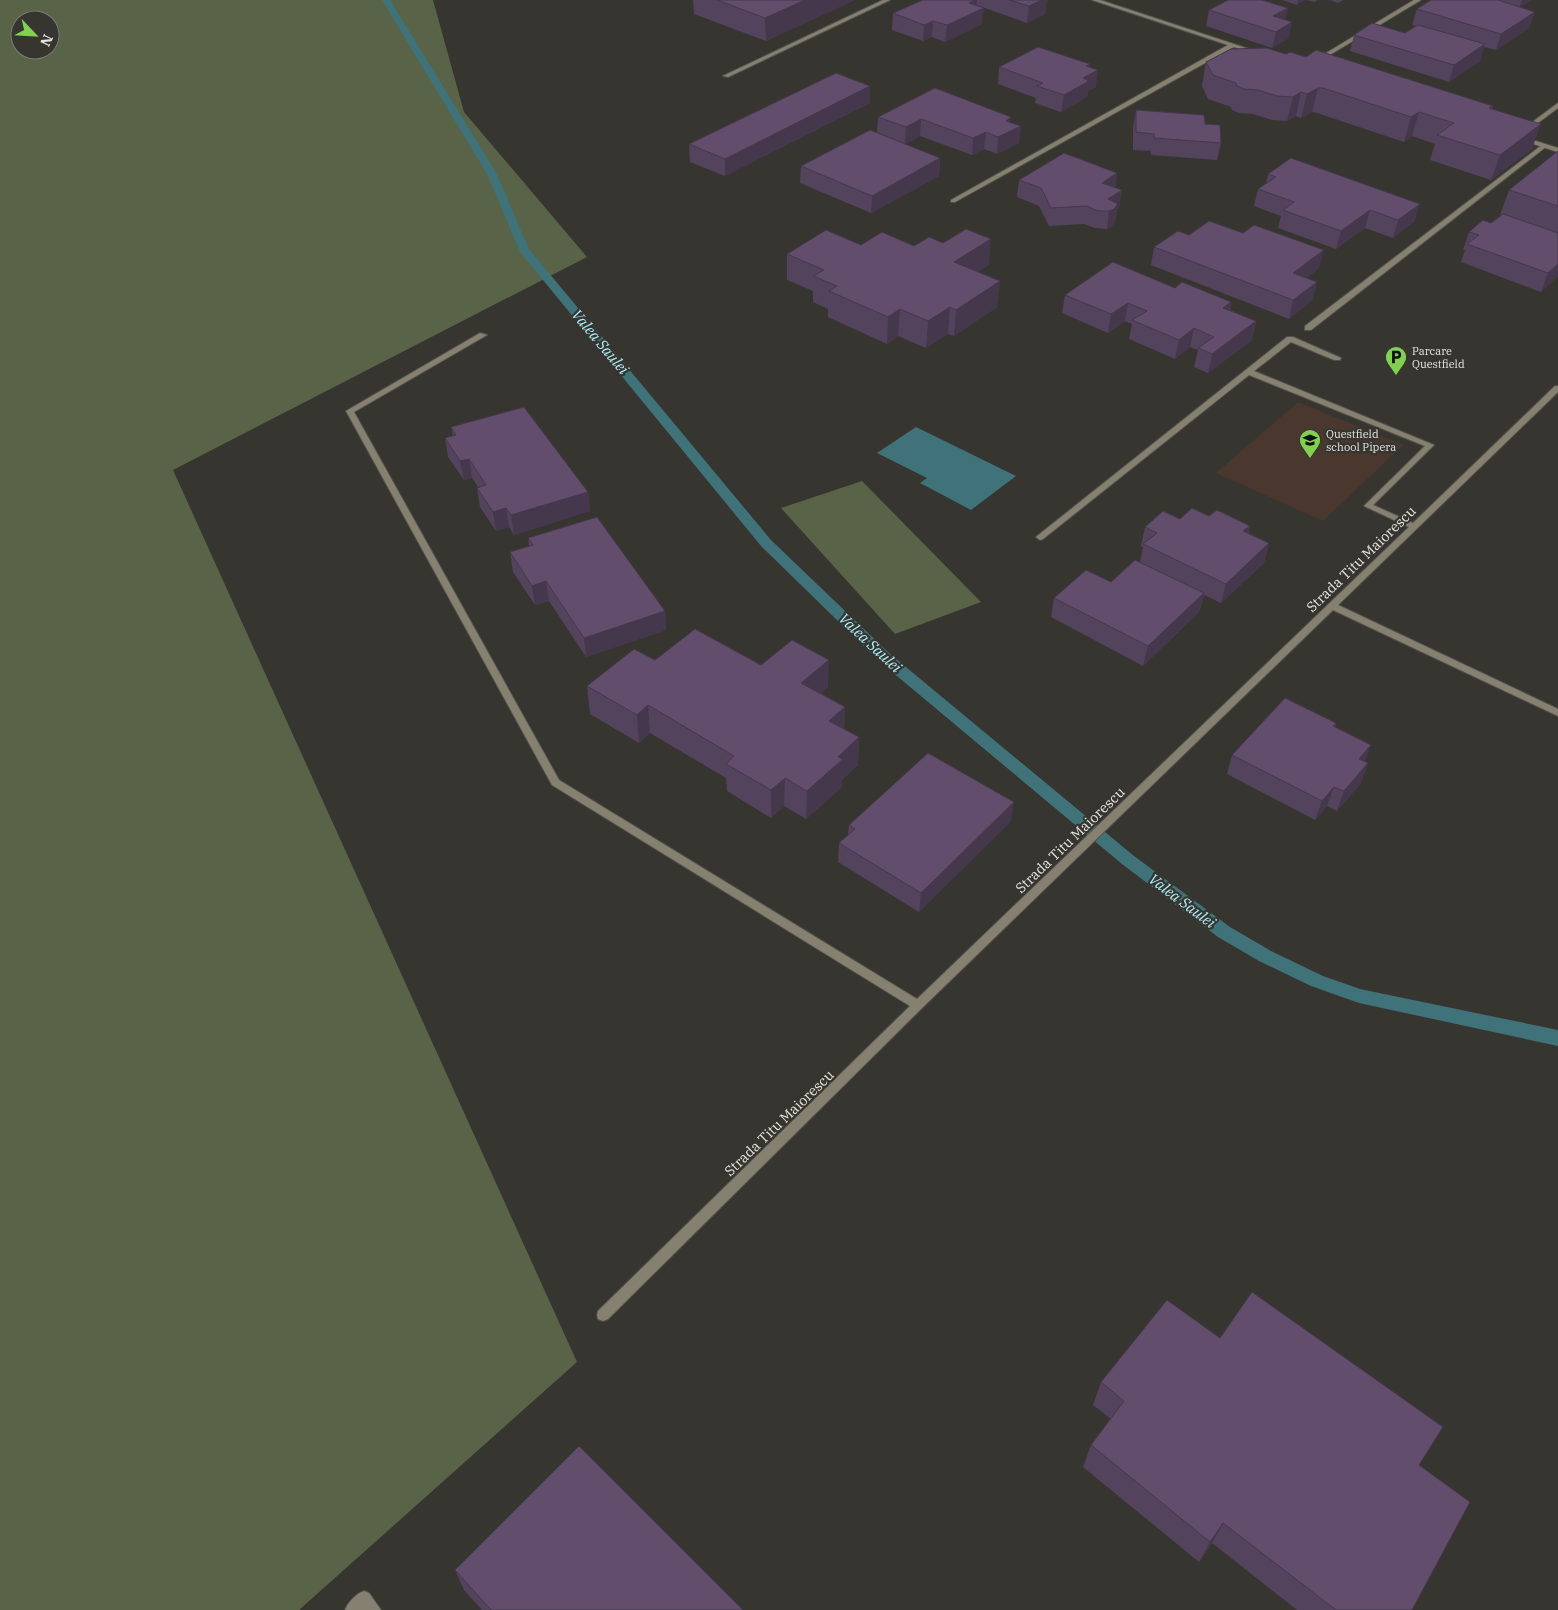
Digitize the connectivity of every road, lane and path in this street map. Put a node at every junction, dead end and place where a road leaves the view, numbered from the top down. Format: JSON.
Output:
{"nodes":[{"id":1,"x":887,"y":0,"type":"edge"},
{"id":2,"x":1095,"y":0,"type":"edge"},
{"id":3,"x":1418,"y":0,"type":"edge"},
{"id":4,"x":1233,"y":45,"type":"junction"},
{"id":5,"x":1260,"y":54,"type":"edge"},
{"id":6,"x":1313,"y":63,"type":"edge"},
{"id":7,"x":726,"y":76,"type":"dead end"},
{"id":8,"x":1558,"y":105,"type":"edge"},
{"id":9,"x":1544,"y":146,"type":"junction"},
{"id":10,"x":1558,"y":150,"type":"edge"},
{"id":11,"x":953,"y":201,"type":"dead end"},
{"id":12,"x":1308,"y":328,"type":"dead end"},
{"id":13,"x":483,"y":335,"type":"dead end"},
{"id":14,"x":1337,"y":358,"type":"dead end"},
{"id":15,"x":1249,"y":372,"type":"junction"},
{"id":16,"x":1558,"y":388,"type":"edge"},
{"id":17,"x":1414,"y":526,"type":"junction"},
{"id":18,"x":1040,"y":537,"type":"dead end"},
{"id":19,"x":1332,"y":606,"type":"junction"},
{"id":20,"x":1558,"y":713,"type":"edge"},
{"id":21,"x":918,"y":1006,"type":"junction"},
{"id":22,"x":603,"y":1315,"type":"dead end"},
{"id":23,"x":352,"y":1610,"type":"edge"},
{"id":24,"x":374,"y":1610,"type":"edge"}],
"edges":[{"from":1,"to":7,"type":"street"},
{"from":2,"to":4,"type":"street"},
{"from":3,"to":6,"type":"street"},
{"from":4,"to":5,"type":"street"},
{"from":4,"to":11,"type":"street"},
{"from":8,"to":9,"type":"street"},
{"from":9,"to":10,"type":"street"},
{"from":9,"to":12,"type":"street"},
{"from":13,"to":21,"type":"street"},
{"from":14,"to":15,"type":"street"},
{"from":15,"to":17,"type":"street"},
{"from":15,"to":18,"type":"street"},
{"from":16,"to":17,"type":"street","name":"Strada Titu Maiorescu"},
{"from":17,"to":19,"type":"street","name":"Strada Titu Maiorescu"},
{"from":19,"to":20,"type":"street"},
{"from":19,"to":21,"type":"street","name":"Strada Titu Maiorescu"},
{"from":21,"to":22,"type":"street","name":"Strada Titu Maiorescu"},
{"from":23,"to":24,"type":"street"}]}
